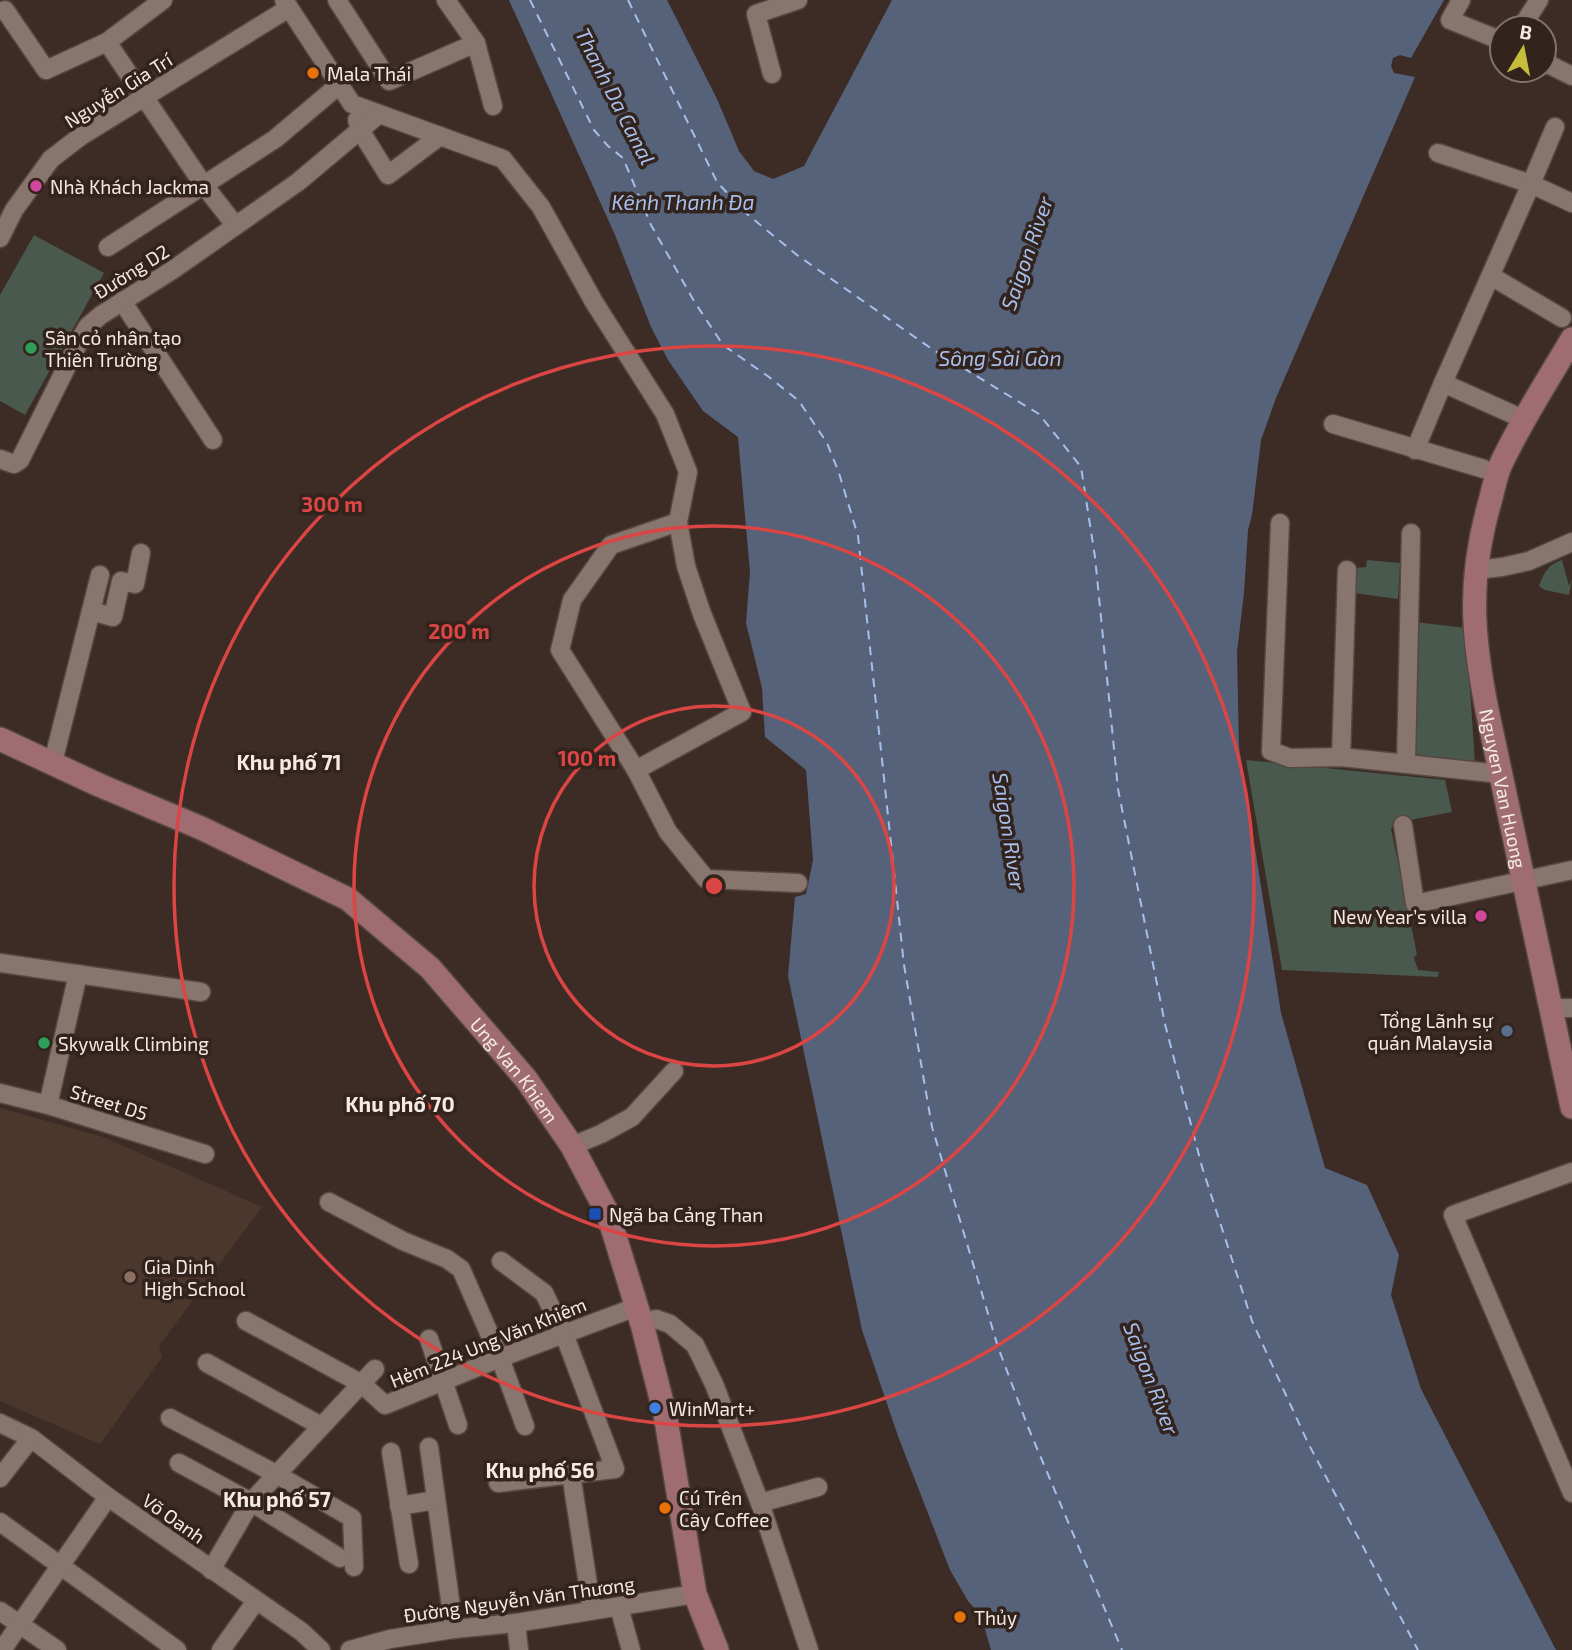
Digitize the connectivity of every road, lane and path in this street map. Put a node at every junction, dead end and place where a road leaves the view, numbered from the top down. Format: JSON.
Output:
{"nodes":[{"id":1,"x":163,"y":0,"type":"edge"},
{"id":2,"x":337,"y":0,"type":"edge"},
{"id":3,"x":446,"y":0,"type":"edge"},
{"id":4,"x":799,"y":0,"type":"edge"},
{"id":5,"x":1461,"y":0,"type":"edge"},
{"id":6,"x":286,"y":4,"type":"edge"},
{"id":7,"x":8,"y":8,"type":"edge"},
{"id":8,"x":1488,"y":35,"type":"edge"},
{"id":9,"x":107,"y":42,"type":"junction"},
{"id":10,"x":476,"y":43,"type":"junction"},
{"id":11,"x":772,"y":74,"type":"dead end"},
{"id":12,"x":339,"y":85,"type":"junction"},
{"id":13,"x":144,"y":99,"type":"junction"},
{"id":14,"x":352,"y":104,"type":"junction"},
{"id":15,"x":493,"y":106,"type":"dead end"},
{"id":16,"x":379,"y":114,"type":"junction"},
{"id":17,"x":1555,"y":127,"type":"dead end"},
{"id":18,"x":360,"y":130,"type":"junction"},
{"id":19,"x":440,"y":136,"type":"junction"},
{"id":20,"x":1438,"y":153,"type":"dead end"},
{"id":21,"x":203,"y":184,"type":"junction"},
{"id":22,"x":1531,"y":184,"type":"junction"},
{"id":23,"x":1572,"y":203,"type":"edge"},
{"id":24,"x":234,"y":225,"type":"junction"},
{"id":25,"x":0,"y":238,"type":"edge"},
{"id":26,"x":108,"y":247,"type":"dead end"},
{"id":27,"x":1491,"y":276,"type":"junction"},
{"id":28,"x":122,"y":302,"type":"junction"},
{"id":29,"x":1567,"y":328,"type":"edge"},
{"id":30,"x":1443,"y":383,"type":"junction"},
{"id":31,"x":1512,"y":414,"type":"dead end"},
{"id":32,"x":1333,"y":424,"type":"dead end"},
{"id":33,"x":213,"y":440,"type":"dead end"},
{"id":34,"x":1415,"y":450,"type":"junction"},
{"id":35,"x":0,"y":459,"type":"edge"},
{"id":36,"x":1492,"y":469,"type":"junction"},
{"id":37,"x":678,"y":522,"type":"junction"},
{"id":38,"x":1280,"y":523,"type":"dead end"},
{"id":39,"x":1411,"y":533,"type":"dead end"},
{"id":40,"x":1572,"y":542,"type":"edge"},
{"id":41,"x":141,"y":553,"type":"dead end"},
{"id":42,"x":1348,"y":570,"type":"dead end"},
{"id":43,"x":1476,"y":570,"type":"junction"},
{"id":44,"x":100,"y":575,"type":"dead end"},
{"id":45,"x":92,"y":611,"type":"junction"},
{"id":46,"x":0,"y":739,"type":"edge"},
{"id":47,"x":1341,"y":757,"type":"junction"},
{"id":48,"x":53,"y":762,"type":"junction"},
{"id":49,"x":1406,"y":764,"type":"junction"},
{"id":50,"x":636,"y":770,"type":"junction"},
{"id":51,"x":1501,"y":774,"type":"junction"},
{"id":52,"x":1403,"y":825,"type":"dead end"},
{"id":53,"x":1572,"y":870,"type":"edge"},
{"id":54,"x":1522,"y":880,"type":"junction"},
{"id":55,"x":798,"y":883,"type":"dead end"},
{"id":56,"x":0,"y":963,"type":"edge"},
{"id":57,"x":78,"y":974,"type":"junction"},
{"id":58,"x":201,"y":992,"type":"dead end"},
{"id":59,"x":1561,"y":1008,"type":"edge"},
{"id":60,"x":674,"y":1071,"type":"dead end"},
{"id":61,"x":0,"y":1093,"type":"edge"},
{"id":62,"x":48,"y":1105,"type":"junction"},
{"id":63,"x":1572,"y":1107,"type":"edge"},
{"id":64,"x":572,"y":1146,"type":"junction"},
{"id":65,"x":205,"y":1154,"type":"dead end"},
{"id":66,"x":1572,"y":1172,"type":"edge"},
{"id":67,"x":329,"y":1202,"type":"dead end"},
{"id":68,"x":501,"y":1261,"type":"dead end"},
{"id":69,"x":639,"y":1315,"type":"junction"},
{"id":70,"x":246,"y":1321,"type":"dead end"},
{"id":71,"x":564,"y":1334,"type":"junction"},
{"id":72,"x":429,"y":1339,"type":"dead end"},
{"id":73,"x":500,"y":1358,"type":"junction"},
{"id":74,"x":207,"y":1363,"type":"dead end"},
{"id":75,"x":375,"y":1369,"type":"dead end"},
{"id":76,"x":443,"y":1381,"type":"junction"},
{"id":77,"x":362,"y":1384,"type":"junction"},
{"id":78,"x":170,"y":1418,"type":"dead end"},
{"id":79,"x":0,"y":1423,"type":"edge"},
{"id":80,"x":458,"y":1425,"type":"dead end"},
{"id":81,"x":321,"y":1426,"type":"junction"},
{"id":82,"x":525,"y":1426,"type":"dead end"},
{"id":83,"x":31,"y":1438,"type":"junction"},
{"id":84,"x":429,"y":1447,"type":"dead end"},
{"id":85,"x":391,"y":1452,"type":"dead end"},
{"id":86,"x":179,"y":1463,"type":"dead end"},
{"id":87,"x":276,"y":1474,"type":"junction"},
{"id":88,"x":571,"y":1474,"type":"junction"},
{"id":89,"x":0,"y":1478,"type":"edge"},
{"id":90,"x":499,"y":1483,"type":"dead end"},
{"id":91,"x":818,"y":1487,"type":"dead end"},
{"id":92,"x":1572,"y":1493,"type":"edge"},
{"id":93,"x":108,"y":1497,"type":"junction"},
{"id":94,"x":436,"y":1500,"type":"junction"},
{"id":95,"x":251,"y":1502,"type":"junction"},
{"id":96,"x":760,"y":1503,"type":"junction"},
{"id":97,"x":399,"y":1506,"type":"junction"},
{"id":98,"x":0,"y":1522,"type":"edge"},
{"id":99,"x":409,"y":1564,"type":"dead end"},
{"id":100,"x":60,"y":1566,"type":"junction"},
{"id":101,"x":211,"y":1570,"type":"junction"},
{"id":102,"x":695,"y":1594,"type":"junction"},
{"id":103,"x":256,"y":1601,"type":"junction"},
{"id":104,"x":619,"y":1607,"type":"junction"},
{"id":105,"x":592,"y":1610,"type":"junction"},
{"id":106,"x":0,"y":1611,"type":"edge"},
{"id":107,"x":19,"y":1623,"type":"junction"},
{"id":108,"x":516,"y":1623,"type":"junction"},
{"id":109,"x":454,"y":1629,"type":"junction"},
{"id":110,"x":391,"y":1645,"type":"edge"},
{"id":111,"x":2,"y":1650,"type":"edge"},
{"id":112,"x":57,"y":1650,"type":"edge"},
{"id":113,"x":177,"y":1650,"type":"edge"},
{"id":114,"x":220,"y":1650,"type":"edge"},
{"id":115,"x":321,"y":1650,"type":"edge"},
{"id":116,"x":350,"y":1650,"type":"edge"},
{"id":117,"x":519,"y":1650,"type":"edge"},
{"id":118,"x":631,"y":1650,"type":"edge"},
{"id":119,"x":717,"y":1650,"type":"edge"},
{"id":120,"x":809,"y":1650,"type":"edge"}],
"edges":[{"from":1,"to":9,"type":"street"},
{"from":2,"to":10,"type":"street"},
{"from":3,"to":10,"type":"street"},
{"from":4,"to":11,"type":"street"},
{"from":5,"to":8,"type":"street"},
{"from":6,"to":12,"type":"street"},
{"from":6,"to":13,"type":"street","name":"Nguyễn Gia Trí"},
{"from":7,"to":9,"type":"street"},
{"from":9,"to":13,"type":"street"},
{"from":10,"to":15,"type":"street"},
{"from":12,"to":14,"type":"street"},
{"from":12,"to":21,"type":"street"},
{"from":13,"to":21,"type":"street"},
{"from":13,"to":25,"type":"street","name":"Nguyễn Gia Trí"},
{"from":14,"to":16,"type":"street"},
{"from":14,"to":18,"type":"street"},
{"from":16,"to":18,"type":"street","name":"Đường D2"},
{"from":16,"to":19,"type":"street"},
{"from":17,"to":22,"type":"street"},
{"from":18,"to":19,"type":"street"},
{"from":18,"to":24,"type":"street","name":"Đường D2"},
{"from":19,"to":37,"type":"street"},
{"from":20,"to":22,"type":"street"},
{"from":21,"to":24,"type":"street"},
{"from":21,"to":26,"type":"street"},
{"from":22,"to":23,"type":"street"},
{"from":22,"to":27,"type":"street"},
{"from":24,"to":28,"type":"street","name":"Đường D2"},
{"from":27,"to":29,"type":"street"},
{"from":27,"to":30,"type":"street"},
{"from":28,"to":33,"type":"street"},
{"from":28,"to":35,"type":"street","name":"Đường D2"},
{"from":29,"to":36,"type":"main road","name":"Nguyen Van Huong"},
{"from":30,"to":31,"type":"street"},
{"from":30,"to":34,"type":"street"},
{"from":32,"to":34,"type":"street"},
{"from":34,"to":36,"type":"street"},
{"from":36,"to":43,"type":"main road","name":"Nguyen Van Huong"},
{"from":37,"to":50,"type":"street"},
{"from":37,"to":50,"type":"street"},
{"from":38,"to":47,"type":"street"},
{"from":39,"to":49,"type":"street"},
{"from":40,"to":43,"type":"street"},
{"from":41,"to":45,"type":"street"},
{"from":42,"to":47,"type":"street"},
{"from":43,"to":51,"type":"main road","name":"Nguyen Van Huong"},
{"from":44,"to":45,"type":"street"},
{"from":45,"to":48,"type":"street"},
{"from":46,"to":48,"type":"main road","name":"Ung Van Khiem"},
{"from":47,"to":49,"type":"street"},
{"from":48,"to":64,"type":"main road","name":"Ung Van Khiem"},
{"from":49,"to":51,"type":"street"},
{"from":50,"to":55,"type":"street"},
{"from":51,"to":54,"type":"main road","name":"Nguyen Van Huong"},
{"from":52,"to":54,"type":"street"},
{"from":53,"to":54,"type":"street"},
{"from":54,"to":59,"type":"main road","name":"Nguyen Van Huong"},
{"from":56,"to":57,"type":"street"},
{"from":57,"to":58,"type":"street"},
{"from":57,"to":62,"type":"street"},
{"from":59,"to":63,"type":"main road","name":"Nguyen Van Huong"},
{"from":60,"to":64,"type":"street"},
{"from":61,"to":62,"type":"street","name":"Street D5"},
{"from":62,"to":65,"type":"street","name":"Street D5"},
{"from":64,"to":69,"type":"main road","name":"Ung Van Khiem"},
{"from":66,"to":92,"type":"street"},
{"from":67,"to":73,"type":"street"},
{"from":68,"to":71,"type":"street"},
{"from":69,"to":71,"type":"street","name":"Hẻm 224 Ung Văn Khiêm"},
{"from":69,"to":96,"type":"street"},
{"from":69,"to":102,"type":"main road","name":"Ung Van Khiem"},
{"from":70,"to":77,"type":"street"},
{"from":71,"to":73,"type":"street","name":"Hẻm 224 Ung Văn Khiêm"},
{"from":71,"to":88,"type":"street"},
{"from":72,"to":76,"type":"street"},
{"from":73,"to":76,"type":"street","name":"Hẻm 224 Ung Văn Khiêm"},
{"from":73,"to":82,"type":"street"},
{"from":74,"to":81,"type":"street"},
{"from":75,"to":77,"type":"street"},
{"from":76,"to":77,"type":"street","name":"Hẻm 224 Ung Văn Khiêm"},
{"from":76,"to":80,"type":"street"},
{"from":77,"to":81,"type":"street"},
{"from":78,"to":87,"type":"street"},
{"from":79,"to":83,"type":"street","name":"Võ Oanh"},
{"from":81,"to":87,"type":"street"},
{"from":83,"to":89,"type":"street"},
{"from":83,"to":93,"type":"street","name":"Võ Oanh"},
{"from":84,"to":94,"type":"street"},
{"from":85,"to":97,"type":"street"},
{"from":86,"to":95,"type":"street"},
{"from":87,"to":95,"type":"street"},
{"from":87,"to":95,"type":"street"},
{"from":88,"to":90,"type":"street"},
{"from":88,"to":105,"type":"street"},
{"from":91,"to":96,"type":"street"},
{"from":93,"to":100,"type":"street"},
{"from":93,"to":101,"type":"street","name":"Võ Oanh"},
{"from":94,"to":97,"type":"street"},
{"from":94,"to":109,"type":"street"},
{"from":95,"to":101,"type":"street"},
{"from":96,"to":120,"type":"street"},
{"from":97,"to":99,"type":"street"},
{"from":98,"to":100,"type":"street"},
{"from":100,"to":107,"type":"street"},
{"from":100,"to":113,"type":"street"},
{"from":101,"to":103,"type":"street","name":"Võ Oanh"},
{"from":102,"to":104,"type":"street","name":"Đường Nguyễn Văn Thương"},
{"from":102,"to":119,"type":"main road","name":"Ung Van Khiem"},
{"from":103,"to":114,"type":"street"},
{"from":103,"to":115,"type":"street","name":"Võ Oanh"},
{"from":104,"to":105,"type":"street","name":"Đường Nguyễn Văn Thương"},
{"from":104,"to":118,"type":"street"},
{"from":105,"to":108,"type":"street","name":"Đường Nguyễn Văn Thương"},
{"from":106,"to":107,"type":"street"},
{"from":107,"to":111,"type":"street"},
{"from":107,"to":112,"type":"street"},
{"from":108,"to":109,"type":"street","name":"Đường Nguyễn Văn Thương"},
{"from":108,"to":117,"type":"street"},
{"from":109,"to":110,"type":"street","name":"Đường Nguyễn Văn Thương"},
{"from":110,"to":116,"type":"street","name":"Đường Nguyễn Văn Thương"}]}
